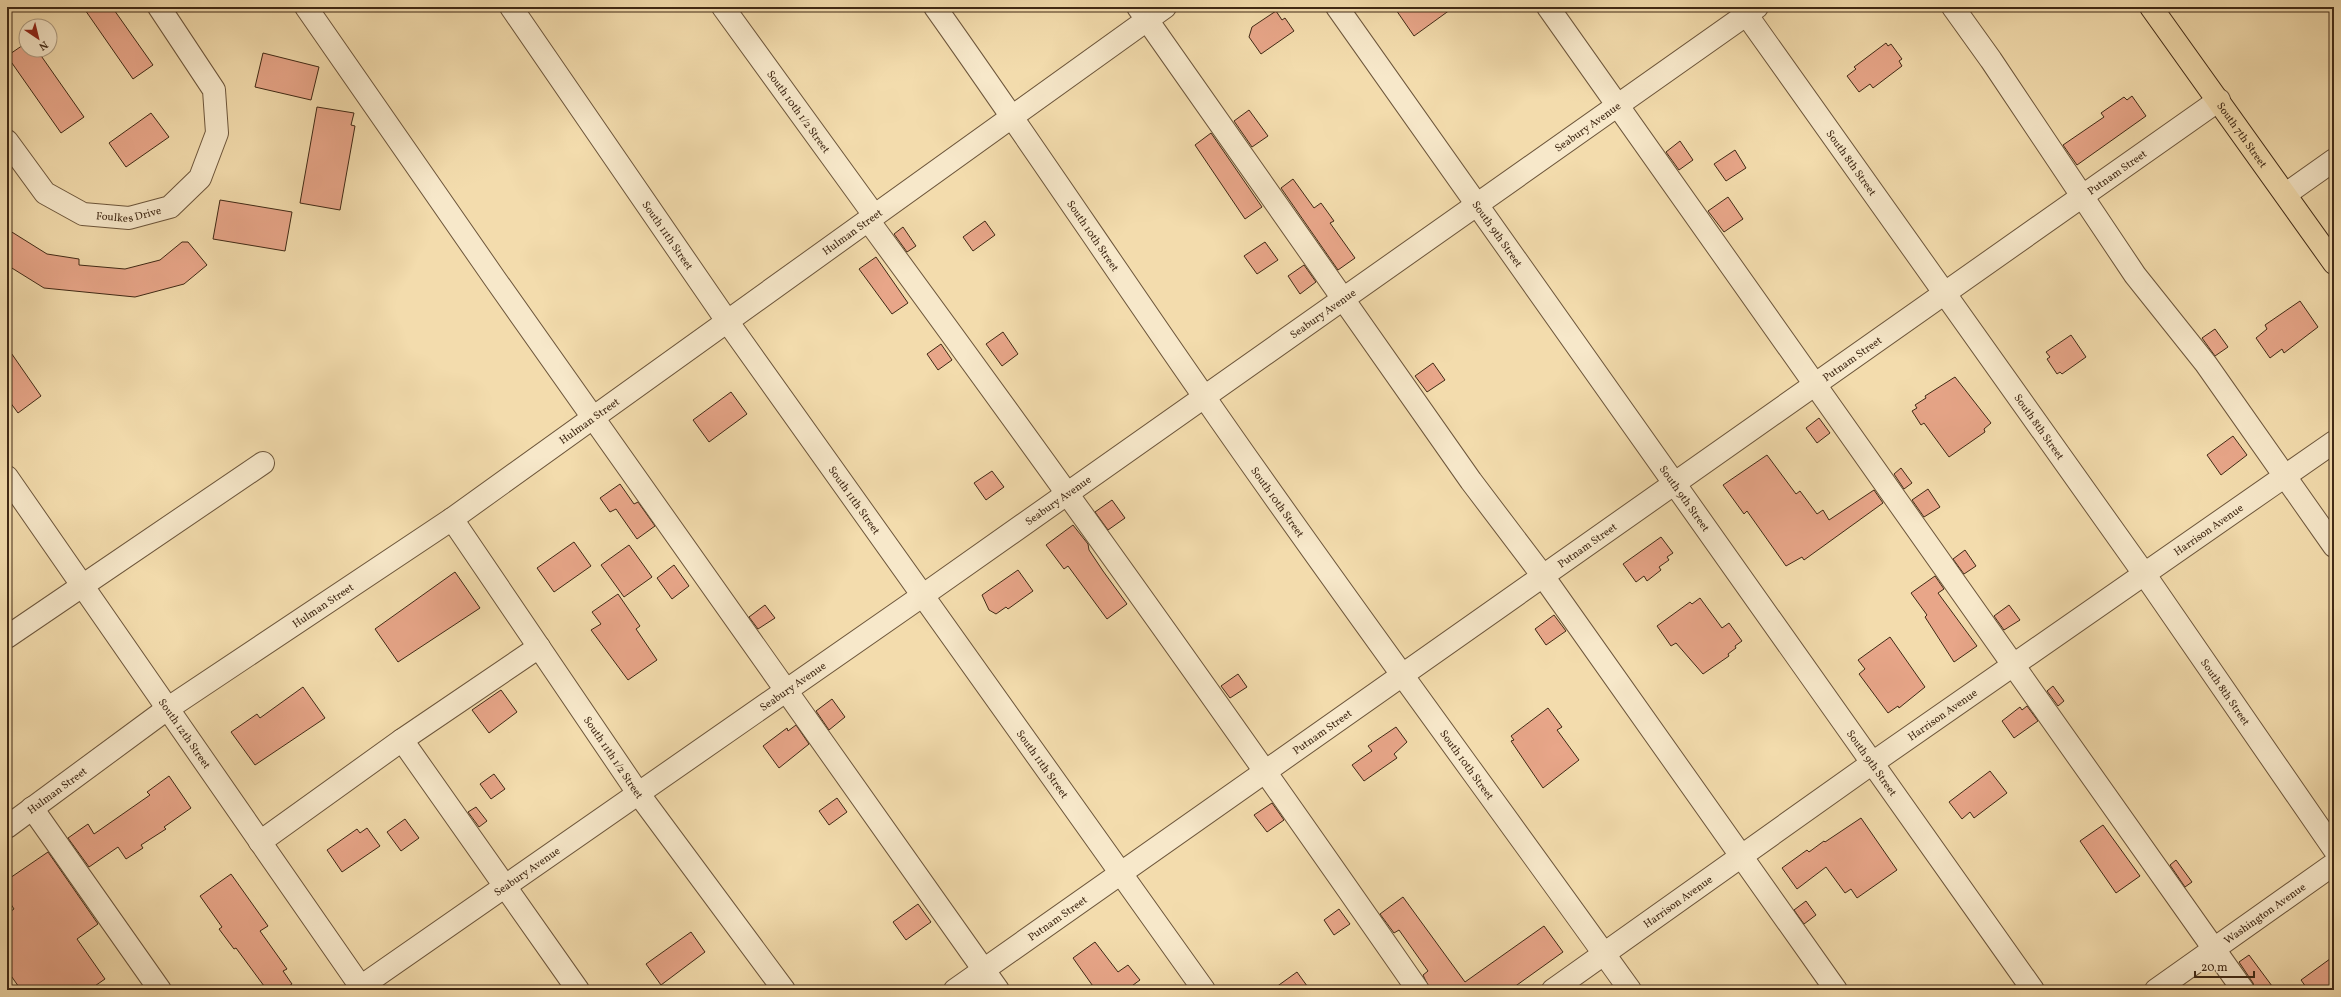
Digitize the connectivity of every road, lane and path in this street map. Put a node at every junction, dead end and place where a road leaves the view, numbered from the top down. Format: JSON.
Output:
{"nodes":[{"id":1,"x":159,"y":7,"type":"edge"},
{"id":2,"x":306,"y":7,"type":"edge"},
{"id":3,"x":511,"y":7,"type":"edge"},
{"id":4,"x":723,"y":7,"type":"edge"},
{"id":5,"x":935,"y":7,"type":"edge"},
{"id":6,"x":1165,"y":7,"type":"edge"},
{"id":7,"x":1337,"y":7,"type":"edge"},
{"id":8,"x":1548,"y":7,"type":"edge"},
{"id":9,"x":1953,"y":7,"type":"edge"},
{"id":10,"x":2151,"y":7,"type":"edge"},
{"id":11,"x":1748,"y":9,"type":"edge"},
{"id":12,"x":1143,"y":13,"type":"edge"},
{"id":13,"x":2219,"y":100,"type":"junction"},
{"id":14,"x":1617,"y":105,"type":"junction"},
{"id":15,"x":1012,"y":116,"type":"junction"},
{"id":16,"x":7,"y":141,"type":"edge"},
{"id":17,"x":2334,"y":160,"type":"edge"},
{"id":18,"x":2286,"y":194,"type":"junction"},
{"id":19,"x":2083,"y":196,"type":"junction"},
{"id":20,"x":1477,"y":203,"type":"junction"},
{"id":21,"x":871,"y":217,"type":"junction"},
{"id":22,"x":2334,"y":263,"type":"edge"},
{"id":23,"x":1944,"y":294,"type":"junction"},
{"id":24,"x":1343,"y":298,"type":"junction"},
{"id":25,"x":727,"y":321,"type":"junction"},
{"id":26,"x":1815,"y":385,"type":"junction"},
{"id":27,"x":1203,"y":396,"type":"junction"},
{"id":28,"x":594,"y":417,"type":"junction"},
{"id":29,"x":2334,"y":442,"type":"edge"},
{"id":30,"x":263,"y":463,"type":"dead end"},
{"id":31,"x":2286,"y":476,"type":"junction"},
{"id":32,"x":7,"y":477,"type":"edge"},
{"id":33,"x":1675,"y":483,"type":"junction"},
{"id":34,"x":1068,"y":493,"type":"junction"},
{"id":35,"x":452,"y":519,"type":"junction"},
{"id":36,"x":2334,"y":546,"type":"edge"},
{"id":37,"x":1543,"y":576,"type":"junction"},
{"id":38,"x":2145,"y":576,"type":"junction"},
{"id":39,"x":82,"y":586,"type":"junction"},
{"id":40,"x":922,"y":596,"type":"junction"},
{"id":41,"x":7,"y":637,"type":"edge"},
{"id":42,"x":539,"y":647,"type":"junction"},
{"id":43,"x":2014,"y":666,"type":"junction"},
{"id":44,"x":1402,"y":675,"type":"junction"},
{"id":45,"x":786,"y":690,"type":"junction"},
{"id":46,"x":167,"y":709,"type":"junction"},
{"id":47,"x":402,"y":740,"type":"junction"},
{"id":48,"x":1871,"y":764,"type":"junction"},
{"id":49,"x":1266,"y":771,"type":"junction"},
{"id":50,"x":638,"y":793,"type":"junction"},
{"id":51,"x":32,"y":808,"type":"junction"},
{"id":52,"x":7,"y":827,"type":"edge"},
{"id":53,"x":260,"y":842,"type":"junction"},
{"id":54,"x":2334,"y":850,"type":"edge"},
{"id":55,"x":1740,"y":857,"type":"junction"},
{"id":56,"x":2334,"y":864,"type":"edge"},
{"id":57,"x":1122,"y":873,"type":"junction"},
{"id":58,"x":505,"y":886,"type":"junction"},
{"id":59,"x":2214,"y":949,"type":"junction"},
{"id":60,"x":1604,"y":954,"type":"junction"},
{"id":61,"x":984,"y":970,"type":"junction"},
{"id":62,"x":360,"y":989,"type":"edge"},
{"id":63,"x":160,"y":990,"type":"edge"},
{"id":64,"x":578,"y":990,"type":"edge"},
{"id":65,"x":784,"y":990,"type":"edge"},
{"id":66,"x":955,"y":990,"type":"edge"},
{"id":67,"x":998,"y":990,"type":"edge"},
{"id":68,"x":1204,"y":990,"type":"edge"},
{"id":69,"x":1418,"y":990,"type":"edge"},
{"id":70,"x":1553,"y":990,"type":"edge"},
{"id":71,"x":1630,"y":990,"type":"edge"},
{"id":72,"x":1836,"y":990,"type":"edge"},
{"id":73,"x":2033,"y":990,"type":"edge"},
{"id":74,"x":2156,"y":990,"type":"edge"},
{"id":75,"x":2243,"y":990,"type":"edge"}],
"edges":[{"from":1,"to":16,"type":"street","name":"Foulkes Drive"},
{"from":2,"to":28,"type":"street"},
{"from":3,"to":25,"type":"street","name":"South 11th Street"},
{"from":4,"to":21,"type":"street","name":"South 10th 1/2 Street"},
{"from":5,"to":15,"type":"street","name":"South 10th Street"},
{"from":6,"to":12,"type":"street","name":"Hulman Street"},
{"from":7,"to":20,"type":"street","name":"South 9th Street"},
{"from":8,"to":14,"type":"street"},
{"from":9,"to":19,"type":"street"},
{"from":10,"to":13,"type":"main road","name":"South 7th Street"},
{"from":11,"to":14,"type":"street","name":"Seabury Avenue"},
{"from":11,"to":23,"type":"street","name":"South 8th Street"},
{"from":12,"to":15,"type":"street","name":"Hulman Street"},
{"from":12,"to":24,"type":"street"},
{"from":13,"to":18,"type":"main road","name":"South 7th Street"},
{"from":13,"to":19,"type":"street","name":"Putnam Street"},
{"from":14,"to":20,"type":"street","name":"Seabury Avenue"},
{"from":14,"to":26,"type":"street"},
{"from":15,"to":21,"type":"street","name":"Hulman Street"},
{"from":15,"to":27,"type":"street","name":"South 10th Street"},
{"from":17,"to":18,"type":"street"},
{"from":18,"to":22,"type":"main road","name":"South 7th Street"},
{"from":19,"to":23,"type":"street","name":"Putnam Street"},
{"from":19,"to":31,"type":"street"},
{"from":20,"to":24,"type":"street","name":"Seabury Avenue"},
{"from":20,"to":33,"type":"street","name":"South 9th Street"},
{"from":21,"to":25,"type":"street","name":"Hulman Street"},
{"from":21,"to":34,"type":"street","name":"South 10th 1/2 Street"},
{"from":23,"to":26,"type":"street","name":"Putnam Street"},
{"from":23,"to":38,"type":"street","name":"South 8th Street"},
{"from":24,"to":27,"type":"street","name":"Seabury Avenue"},
{"from":24,"to":37,"type":"street"},
{"from":25,"to":28,"type":"street","name":"Hulman Street"},
{"from":25,"to":40,"type":"street","name":"South 11th Street"},
{"from":26,"to":33,"type":"street","name":"Putnam Street"},
{"from":26,"to":43,"type":"street"},
{"from":27,"to":34,"type":"street","name":"Seabury Avenue"},
{"from":27,"to":44,"type":"street","name":"South 10th Street"},
{"from":28,"to":35,"type":"street","name":"Hulman Street"},
{"from":28,"to":45,"type":"street"},
{"from":29,"to":31,"type":"street","name":"Harrison Avenue"},
{"from":30,"to":39,"type":"street"},
{"from":31,"to":36,"type":"street"},
{"from":31,"to":38,"type":"street","name":"Harrison Avenue"},
{"from":32,"to":39,"type":"street","name":"South 12th Street"},
{"from":33,"to":37,"type":"street","name":"Putnam Street"},
{"from":33,"to":48,"type":"street","name":"South 9th Street"},
{"from":34,"to":40,"type":"street","name":"Seabury Avenue"},
{"from":34,"to":49,"type":"street","name":"South 10th 1/2 Street"},
{"from":35,"to":42,"type":"street","name":"South 11th 1/2 Street"},
{"from":35,"to":46,"type":"street","name":"Hulman Street"},
{"from":37,"to":44,"type":"street","name":"Putnam Street"},
{"from":37,"to":55,"type":"street"},
{"from":38,"to":43,"type":"street","name":"Harrison Avenue"},
{"from":38,"to":54,"type":"street","name":"South 8th Street"},
{"from":39,"to":41,"type":"street"},
{"from":39,"to":46,"type":"street","name":"South 12th Street"},
{"from":40,"to":45,"type":"street","name":"Seabury Avenue"},
{"from":40,"to":57,"type":"street","name":"South 11th Street"},
{"from":42,"to":47,"type":"street"},
{"from":42,"to":50,"type":"street","name":"South 11th 1/2 Street"},
{"from":43,"to":48,"type":"street","name":"Harrison Avenue"},
{"from":43,"to":59,"type":"street"},
{"from":44,"to":49,"type":"street","name":"Putnam Street"},
{"from":44,"to":60,"type":"street","name":"South 10th Street"},
{"from":45,"to":50,"type":"street","name":"Seabury Avenue"},
{"from":45,"to":61,"type":"street"},
{"from":46,"to":51,"type":"street","name":"Hulman Street"},
{"from":46,"to":53,"type":"street","name":"South 12th Street"},
{"from":47,"to":53,"type":"street"},
{"from":47,"to":58,"type":"street"},
{"from":48,"to":55,"type":"street","name":"Harrison Avenue"},
{"from":48,"to":73,"type":"street","name":"South 9th Street"},
{"from":49,"to":57,"type":"street","name":"Putnam Street"},
{"from":49,"to":69,"type":"street","name":"South 10th 1/2 Street"},
{"from":50,"to":58,"type":"street","name":"Seabury Avenue"},
{"from":50,"to":65,"type":"street","name":"South 11th 1/2 Street"},
{"from":51,"to":52,"type":"street","name":"Hulman Street"},
{"from":51,"to":63,"type":"street"},
{"from":53,"to":62,"type":"street","name":"South 12th Street"},
{"from":55,"to":60,"type":"street","name":"Harrison Avenue"},
{"from":55,"to":72,"type":"street"},
{"from":56,"to":59,"type":"street","name":"Washington Avenue"},
{"from":57,"to":61,"type":"street","name":"Putnam Street"},
{"from":57,"to":68,"type":"street","name":"South 11th Street"},
{"from":58,"to":62,"type":"street","name":"Seabury Avenue"},
{"from":58,"to":64,"type":"street"},
{"from":59,"to":74,"type":"street","name":"Washington Avenue"},
{"from":59,"to":75,"type":"street"},
{"from":60,"to":70,"type":"street","name":"Harrison Avenue"},
{"from":60,"to":71,"type":"street","name":"South 10th Street"},
{"from":61,"to":66,"type":"street","name":"Putnam Street"},
{"from":61,"to":67,"type":"street"}]}
